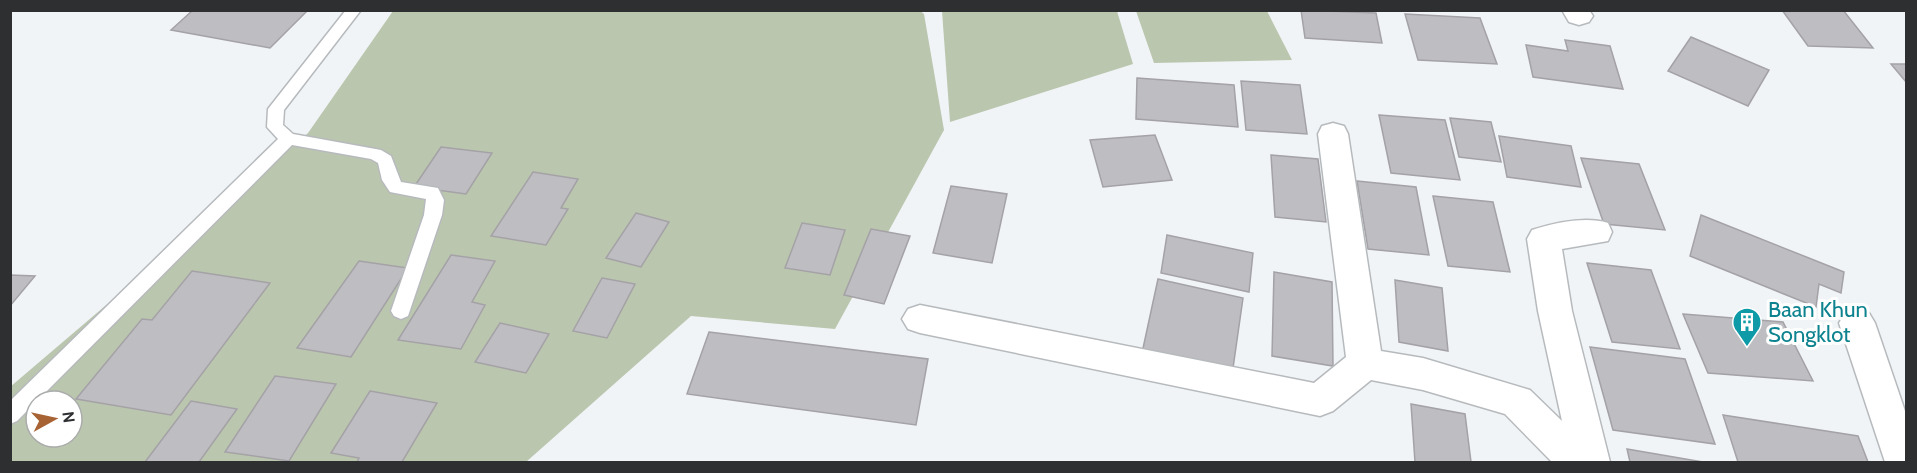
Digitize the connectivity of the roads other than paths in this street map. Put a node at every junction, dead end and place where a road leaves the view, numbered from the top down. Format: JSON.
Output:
{"nodes":[{"id":1,"x":354,"y":10,"type":"edge"},
{"id":2,"x":1333,"y":134,"type":"dead end"},
{"id":3,"x":288,"y":139,"type":"junction"},
{"id":4,"x":1596,"y":232,"type":"dead end"},
{"id":5,"x":400,"y":311,"type":"dead end"},
{"id":6,"x":920,"y":319,"type":"dead end"},
{"id":7,"x":1857,"y":323,"type":"dead end"},
{"id":8,"x":1365,"y":363,"type":"junction"},
{"id":9,"x":10,"y":415,"type":"edge"},
{"id":10,"x":1577,"y":462,"type":"edge"},
{"id":11,"x":1591,"y":462,"type":"edge"},
{"id":12,"x":1904,"y":462,"type":"edge"}],
"edges":[{"from":1,"to":3,"type":"lane"},
{"from":2,"to":8,"type":"street"},
{"from":3,"to":5,"type":"lane"},
{"from":3,"to":9,"type":"lane"},
{"from":4,"to":11,"type":"street"},
{"from":6,"to":8,"type":"street"},
{"from":7,"to":12,"type":"street"},
{"from":8,"to":10,"type":"street"}]}
